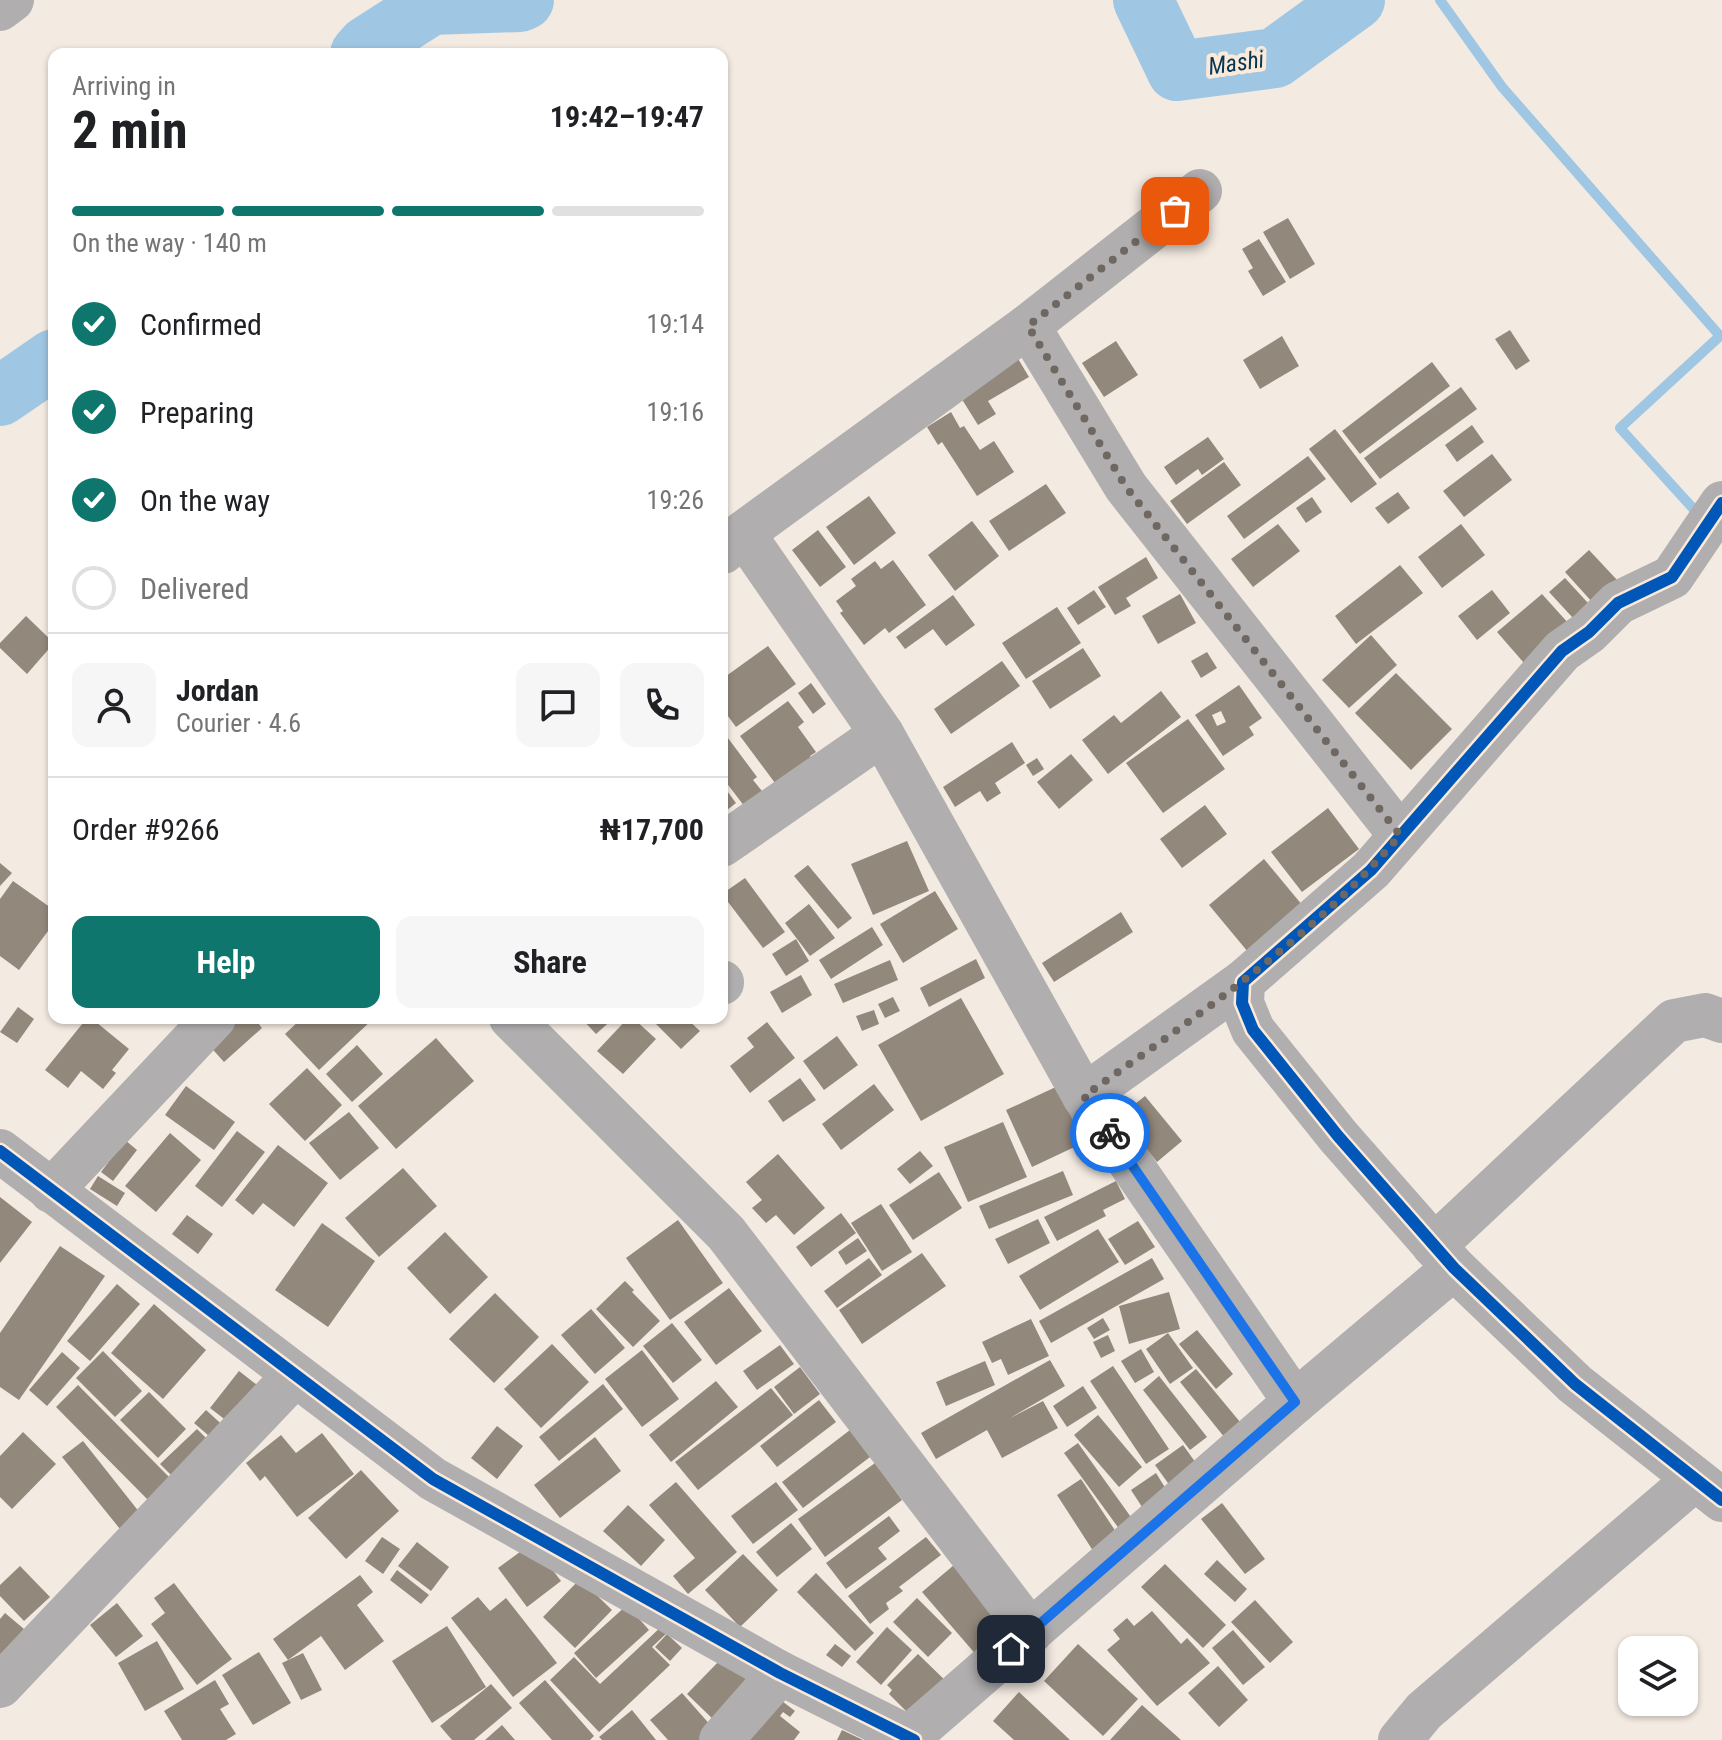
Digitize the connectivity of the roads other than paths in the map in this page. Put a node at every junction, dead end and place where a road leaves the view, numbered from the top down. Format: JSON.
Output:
{"nodes":[{"id":1,"x":12,"y":0,"type":"edge"},
{"id":2,"x":0,"y":9,"type":"edge"},
{"id":3,"x":1200,"y":191,"type":"dead end"},
{"id":4,"x":1028,"y":326,"type":"junction"},
{"id":5,"x":1712,"y":517,"type":"edge"},
{"id":6,"x":733,"y":543,"type":"edge"},
{"id":7,"x":882,"y":734,"type":"junction"},
{"id":8,"x":1400,"y":835,"type":"junction"},
{"id":9,"x":728,"y":841,"type":"edge"},
{"id":10,"x":1243,"y":982,"type":"junction"},
{"id":11,"x":1722,"y":1021,"type":"edge"},
{"id":12,"x":208,"y":1024,"type":"edge"},
{"id":13,"x":517,"y":1024,"type":"edge"},
{"id":14,"x":1084,"y":1096,"type":"junction"},
{"id":15,"x":0,"y":1151,"type":"edge"},
{"id":16,"x":51,"y":1191,"type":"junction"},
{"id":17,"x":1444,"y":1257,"type":"junction"},
{"id":18,"x":295,"y":1375,"type":"junction"},
{"id":19,"x":1295,"y":1402,"type":"junction"},
{"id":20,"x":1709,"y":1490,"type":"edge"},
{"id":21,"x":1031,"y":1632,"type":"junction"},
{"id":22,"x":780,"y":1673,"type":"junction"},
{"id":23,"x":0,"y":1686,"type":"edge"},
{"id":24,"x":912,"y":1738,"type":"edge"},
{"id":25,"x":721,"y":1740,"type":"edge"},
{"id":26,"x":1400,"y":1740,"type":"edge"}],
"edges":[{"from":1,"to":2,"type":"street"},
{"from":3,"to":4,"type":"street"},
{"from":4,"to":6,"type":"street"},
{"from":4,"to":8,"type":"street"},
{"from":5,"to":8,"type":"street"},
{"from":6,"to":7,"type":"street"},
{"from":7,"to":9,"type":"street"},
{"from":7,"to":14,"type":"street"},
{"from":8,"to":10,"type":"street"},
{"from":10,"to":14,"type":"street"},
{"from":10,"to":17,"type":"street"},
{"from":11,"to":17,"type":"street"},
{"from":12,"to":16,"type":"street"},
{"from":13,"to":21,"type":"street"},
{"from":14,"to":19,"type":"street"},
{"from":15,"to":16,"type":"street"},
{"from":16,"to":18,"type":"street"},
{"from":17,"to":19,"type":"street"},
{"from":17,"to":20,"type":"street"},
{"from":18,"to":22,"type":"street"},
{"from":18,"to":23,"type":"street"},
{"from":19,"to":21,"type":"street"},
{"from":20,"to":26,"type":"street"},
{"from":21,"to":24,"type":"street"},
{"from":22,"to":24,"type":"street"},
{"from":22,"to":25,"type":"street"}]}
